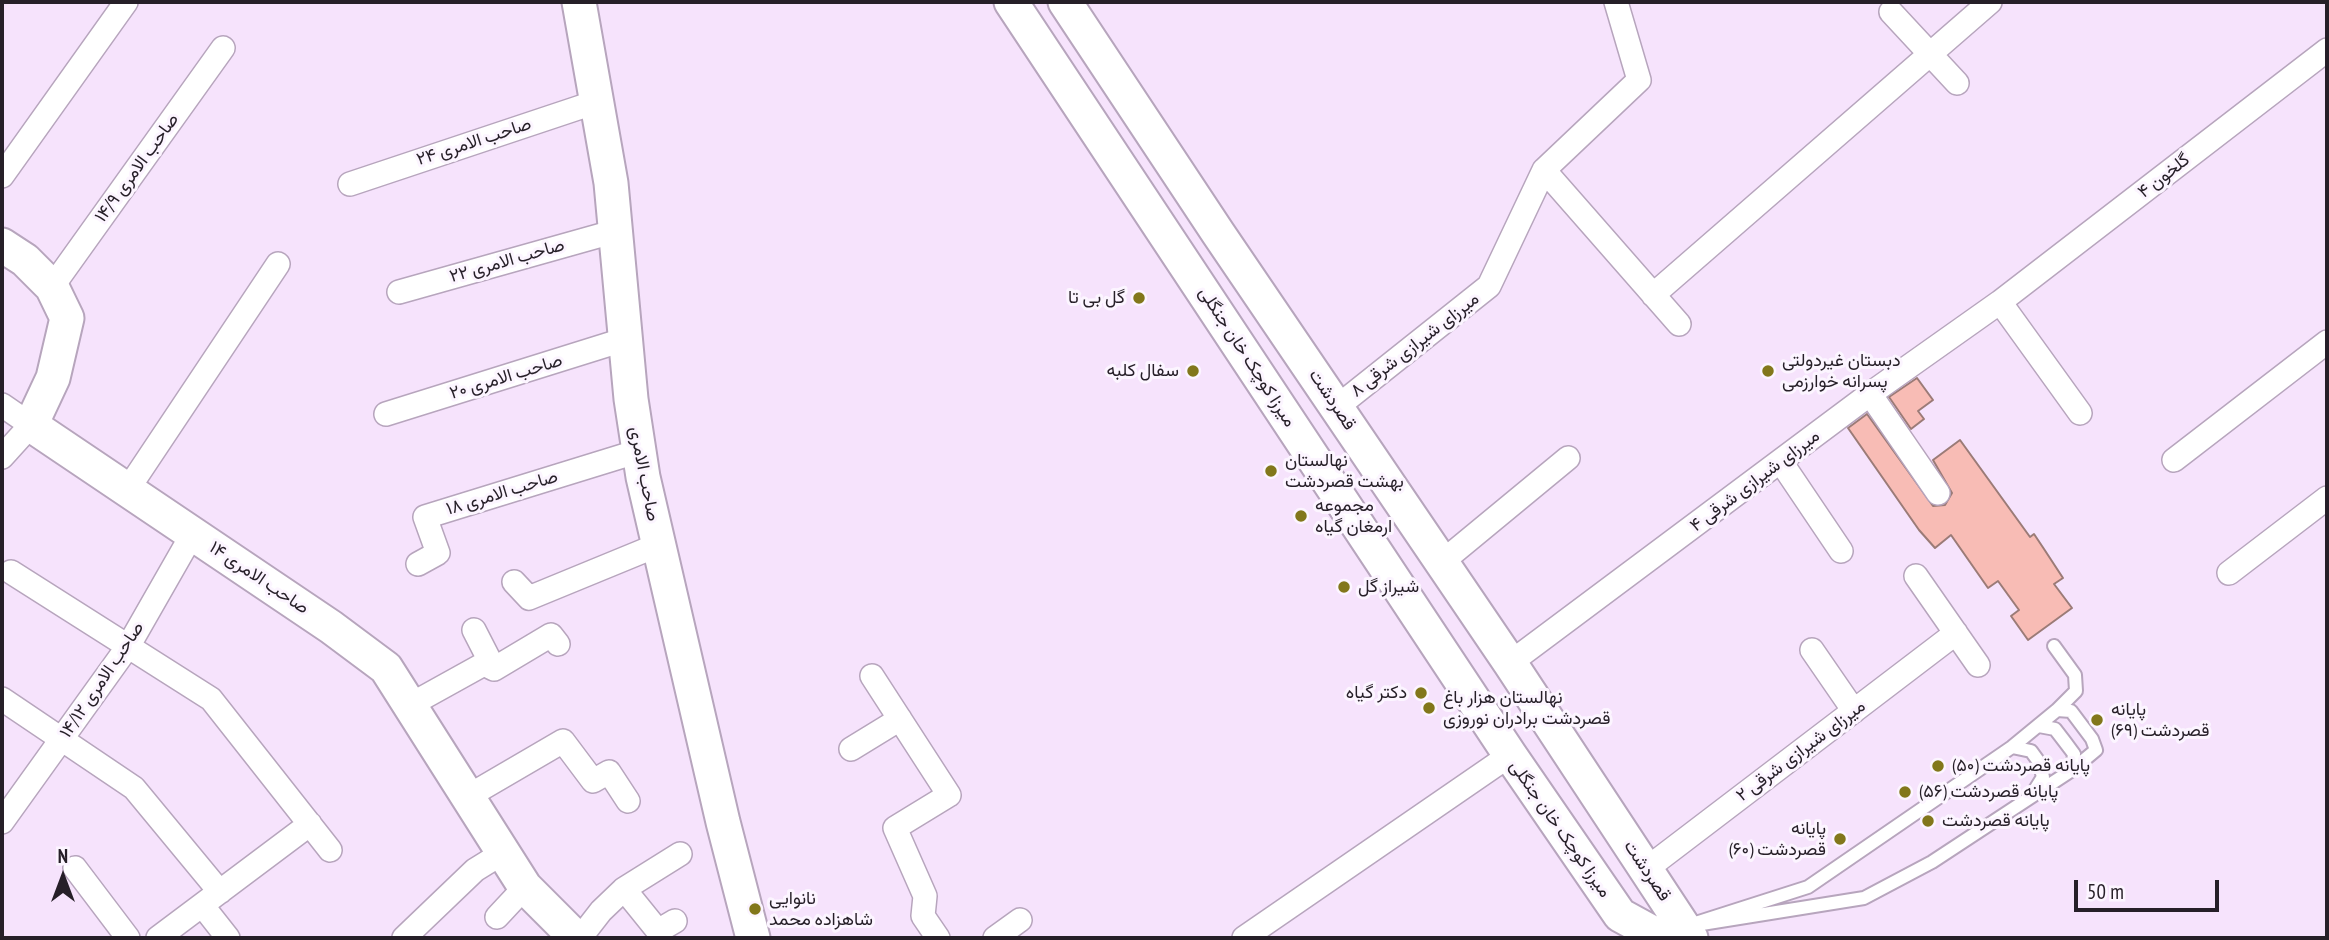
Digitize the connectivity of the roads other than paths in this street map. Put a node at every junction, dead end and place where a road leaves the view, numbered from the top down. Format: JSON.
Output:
{"nodes":[{"id":1,"x":126,"y":2,"type":"edge"},
{"id":2,"x":579,"y":2,"type":"edge"},
{"id":3,"x":1011,"y":2,"type":"edge"},
{"id":4,"x":1040,"y":2,"type":"edge"},
{"id":5,"x":1065,"y":2,"type":"edge"},
{"id":6,"x":1616,"y":2,"type":"edge"},
{"id":7,"x":1990,"y":2,"type":"edge"},
{"id":8,"x":1891,"y":12,"type":"dead end"},
{"id":9,"x":223,"y":48,"type":"dead end"},
{"id":10,"x":2327,"y":50,"type":"edge"},
{"id":11,"x":1930,"y":54,"type":"junction"},
{"id":12,"x":1957,"y":83,"type":"dead end"},
{"id":13,"x":599,"y":101,"type":"junction"},
{"id":14,"x":1544,"y":170,"type":"junction"},
{"id":15,"x":2,"y":176,"type":"edge"},
{"id":16,"x":350,"y":184,"type":"dead end"},
{"id":17,"x":616,"y":231,"type":"junction"},
{"id":18,"x":2,"y":245,"type":"edge"},
{"id":19,"x":1191,"y":251,"type":"junction"},
{"id":20,"x":278,"y":264,"type":"dead end"},
{"id":21,"x":52,"y":287,"type":"junction"},
{"id":22,"x":399,"y":292,"type":"dead end"},
{"id":23,"x":1653,"y":295,"type":"junction"},
{"id":24,"x":2000,"y":302,"type":"junction"},
{"id":25,"x":1679,"y":324,"type":"dead end"},
{"id":26,"x":626,"y":339,"type":"junction"},
{"id":27,"x":2327,"y":342,"type":"edge"},
{"id":28,"x":1870,"y":394,"type":"junction"},
{"id":29,"x":2,"y":405,"type":"edge"},
{"id":30,"x":1337,"y":407,"type":"junction"},
{"id":31,"x":386,"y":414,"type":"dead end"},
{"id":32,"x":2080,"y":414,"type":"dead end"},
{"id":33,"x":31,"y":425,"type":"junction"},
{"id":34,"x":639,"y":451,"type":"junction"},
{"id":35,"x":2,"y":457,"type":"edge"},
{"id":36,"x":1568,"y":458,"type":"dead end"},
{"id":37,"x":2174,"y":460,"type":"dead end"},
{"id":38,"x":1781,"y":462,"type":"junction"},
{"id":39,"x":128,"y":489,"type":"junction"},
{"id":40,"x":1938,"y":493,"type":"dead end"},
{"id":41,"x":2327,"y":498,"type":"edge"},
{"id":42,"x":193,"y":533,"type":"junction"},
{"id":43,"x":659,"y":545,"type":"junction"},
{"id":44,"x":1841,"y":551,"type":"dead end"},
{"id":45,"x":418,"y":564,"type":"dead end"},
{"id":46,"x":1432,"y":567,"type":"junction"},
{"id":47,"x":11,"y":572,"type":"dead end"},
{"id":48,"x":2229,"y":573,"type":"dead end"},
{"id":49,"x":1916,"y":576,"type":"dead end"},
{"id":50,"x":514,"y":582,"type":"dead end"},
{"id":51,"x":474,"y":630,"type":"dead end"},
{"id":52,"x":1956,"y":633,"type":"junction"},
{"id":53,"x":558,"y":644,"type":"dead end"},
{"id":54,"x":129,"y":645,"type":"junction"},
{"id":55,"x":2054,"y":646,"type":"dead end"},
{"id":56,"x":1812,"y":650,"type":"dead end"},
{"id":57,"x":1978,"y":665,"type":"dead end"},
{"id":58,"x":494,"y":669,"type":"junction"},
{"id":59,"x":1500,"y":669,"type":"junction"},
{"id":60,"x":872,"y":676,"type":"dead end"},
{"id":61,"x":2,"y":699,"type":"edge"},
{"id":62,"x":410,"y":705,"type":"junction"},
{"id":63,"x":2057,"y":710,"type":"junction"},
{"id":64,"x":1854,"y":711,"type":"junction"},
{"id":65,"x":900,"y":719,"type":"junction"},
{"id":66,"x":2039,"y":726,"type":"junction"},
{"id":67,"x":63,"y":738,"type":"junction"},
{"id":68,"x":2012,"y":747,"type":"junction"},
{"id":69,"x":851,"y":749,"type":"dead end"},
{"id":70,"x":1510,"y":755,"type":"junction"},
{"id":71,"x":2072,"y":771,"type":"junction"},
{"id":72,"x":2031,"y":796,"type":"junction"},
{"id":73,"x":467,"y":797,"type":"junction"},
{"id":74,"x":628,"y":801,"type":"dead end"},
{"id":75,"x":2,"y":820,"type":"edge"},
{"id":76,"x":310,"y":824,"type":"junction"},
{"id":77,"x":330,"y":850,"type":"dead end"},
{"id":78,"x":680,"y":854,"type":"dead end"},
{"id":79,"x":517,"y":864,"type":"junction"},
{"id":80,"x":75,"y":868,"type":"dead end"},
{"id":81,"x":1635,"y":876,"type":"junction"},
{"id":82,"x":624,"y":889,"type":"junction"},
{"id":83,"x":211,"y":898,"type":"junction"},
{"id":84,"x":496,"y":917,"type":"dead end"},
{"id":85,"x":1020,"y":920,"type":"dead end"},
{"id":86,"x":675,"y":921,"type":"dead end"},
{"id":87,"x":1679,"y":934,"type":"edge"},
{"id":88,"x":573,"y":937,"type":"edge"},
{"id":89,"x":128,"y":938,"type":"edge"},
{"id":90,"x":158,"y":938,"type":"edge"},
{"id":91,"x":228,"y":938,"type":"edge"},
{"id":92,"x":404,"y":938,"type":"edge"},
{"id":93,"x":753,"y":938,"type":"edge"},
{"id":94,"x":939,"y":938,"type":"edge"},
{"id":95,"x":995,"y":938,"type":"edge"},
{"id":96,"x":1244,"y":938,"type":"edge"}],
"edges":[{"from":1,"to":15,"type":"street"},
{"from":2,"to":13,"type":"main road","name":"صاحب الامری"},
{"from":3,"to":19,"type":"main road","name":"میرزا کوچک خان جنگلی"},
{"from":4,"to":19,"type":"main road","name":"قصردشت"},
{"from":5,"to":30,"type":"main road","name":"قصردشت"},
{"from":6,"to":14,"type":"street","name":"۸ میرزای شیرازی شرقی"},
{"from":7,"to":11,"type":"street"},
{"from":8,"to":11,"type":"street"},
{"from":9,"to":21,"type":"street","name":"۱۴/۹ صاحب الامری"},
{"from":10,"to":24,"type":"street","name":"۴ گلخون"},
{"from":11,"to":12,"type":"street"},
{"from":11,"to":23,"type":"street"},
{"from":13,"to":16,"type":"street","name":"۲۴ صاحب الامری"},
{"from":13,"to":17,"type":"main road","name":"صاحب الامری"},
{"from":14,"to":23,"type":"street"},
{"from":14,"to":30,"type":"street","name":"۸ میرزای شیرازی شرقی"},
{"from":17,"to":22,"type":"street","name":"۲۲ صاحب الامری"},
{"from":17,"to":26,"type":"main road","name":"صاحب الامری"},
{"from":18,"to":21,"type":"main road"},
{"from":19,"to":46,"type":"main road","name":"قصردشت"},
{"from":19,"to":70,"type":"main road","name":"میرزا کوچک خان جنگلی"},
{"from":20,"to":39,"type":"street"},
{"from":21,"to":33,"type":"main road"},
{"from":23,"to":25,"type":"street"},
{"from":24,"to":28,"type":"street","name":"۴ میرزای شیرازی شرقی"},
{"from":24,"to":32,"type":"street"},
{"from":26,"to":31,"type":"street","name":"۲۰ صاحب الامری"},
{"from":26,"to":34,"type":"main road","name":"صاحب الامری"},
{"from":27,"to":37,"type":"street"},
{"from":28,"to":38,"type":"street","name":"۴ میرزای شیرازی شرقی"},
{"from":28,"to":40,"type":"street"},
{"from":29,"to":33,"type":"street"},
{"from":30,"to":46,"type":"main road","name":"قصردشت"},
{"from":33,"to":35,"type":"street"},
{"from":33,"to":39,"type":"main road","name":"۱۴ صاحب الامری"},
{"from":34,"to":43,"type":"main road","name":"صاحب الامری"},
{"from":34,"to":45,"type":"street","name":"۱۸ صاحب الامری"},
{"from":36,"to":46,"type":"street"},
{"from":38,"to":44,"type":"street"},
{"from":38,"to":59,"type":"street","name":"۴ میرزای شیرازی شرقی"},
{"from":39,"to":42,"type":"main road","name":"۱۴ صاحب الامری"},
{"from":41,"to":48,"type":"street"},
{"from":42,"to":54,"type":"street","name":"۱۴/۱۲ صاحب الامری"},
{"from":42,"to":62,"type":"main road","name":"۱۴ صاحب الامری"},
{"from":43,"to":50,"type":"street"},
{"from":43,"to":93,"type":"main road","name":"صاحب الامری"},
{"from":46,"to":59,"type":"main road","name":"قصردشت"},
{"from":47,"to":54,"type":"street"},
{"from":49,"to":52,"type":"street"},
{"from":51,"to":58,"type":"street"},
{"from":52,"to":57,"type":"street"},
{"from":52,"to":64,"type":"street","name":"۲ میرزای شیرازی شرقی"},
{"from":53,"to":58,"type":"street"},
{"from":54,"to":67,"type":"street","name":"۱۴/۱۲ صاحب الامری"},
{"from":54,"to":76,"type":"street"},
{"from":55,"to":63,"type":"lane"},
{"from":56,"to":64,"type":"street"},
{"from":58,"to":62,"type":"street"},
{"from":59,"to":81,"type":"main road","name":"قصردشت"},
{"from":60,"to":65,"type":"street"},
{"from":61,"to":67,"type":"street"},
{"from":62,"to":73,"type":"main road","name":"۱۴ صاحب الامری"},
{"from":63,"to":66,"type":"lane"},
{"from":63,"to":71,"type":"lane"},
{"from":64,"to":81,"type":"street","name":"۲ میرزای شیرازی شرقی"},
{"from":65,"to":69,"type":"street"},
{"from":65,"to":94,"type":"street"},
{"from":66,"to":68,"type":"lane"},
{"from":66,"to":71,"type":"lane"},
{"from":67,"to":75,"type":"street","name":"۱۴/۱۲ صاحب الامری"},
{"from":67,"to":83,"type":"street"},
{"from":68,"to":72,"type":"lane"},
{"from":68,"to":87,"type":"lane"},
{"from":70,"to":87,"type":"main road","name":"میرزا کوچک خان جنگلی"},
{"from":70,"to":96,"type":"street"},
{"from":71,"to":72,"type":"lane"},
{"from":72,"to":87,"type":"lane"},
{"from":73,"to":74,"type":"street"},
{"from":73,"to":79,"type":"main road","name":"۱۴ صاحب الامری"},
{"from":76,"to":77,"type":"street"},
{"from":76,"to":83,"type":"street"},
{"from":78,"to":82,"type":"street"},
{"from":79,"to":84,"type":"street"},
{"from":79,"to":88,"type":"main road","name":"۱۴ صاحب الامری"},
{"from":79,"to":92,"type":"street"},
{"from":80,"to":89,"type":"street"},
{"from":81,"to":87,"type":"main road","name":"قصردشت"},
{"from":82,"to":86,"type":"street"},
{"from":82,"to":88,"type":"street"},
{"from":83,"to":90,"type":"street"},
{"from":83,"to":91,"type":"street"},
{"from":85,"to":95,"type":"street"}]}
